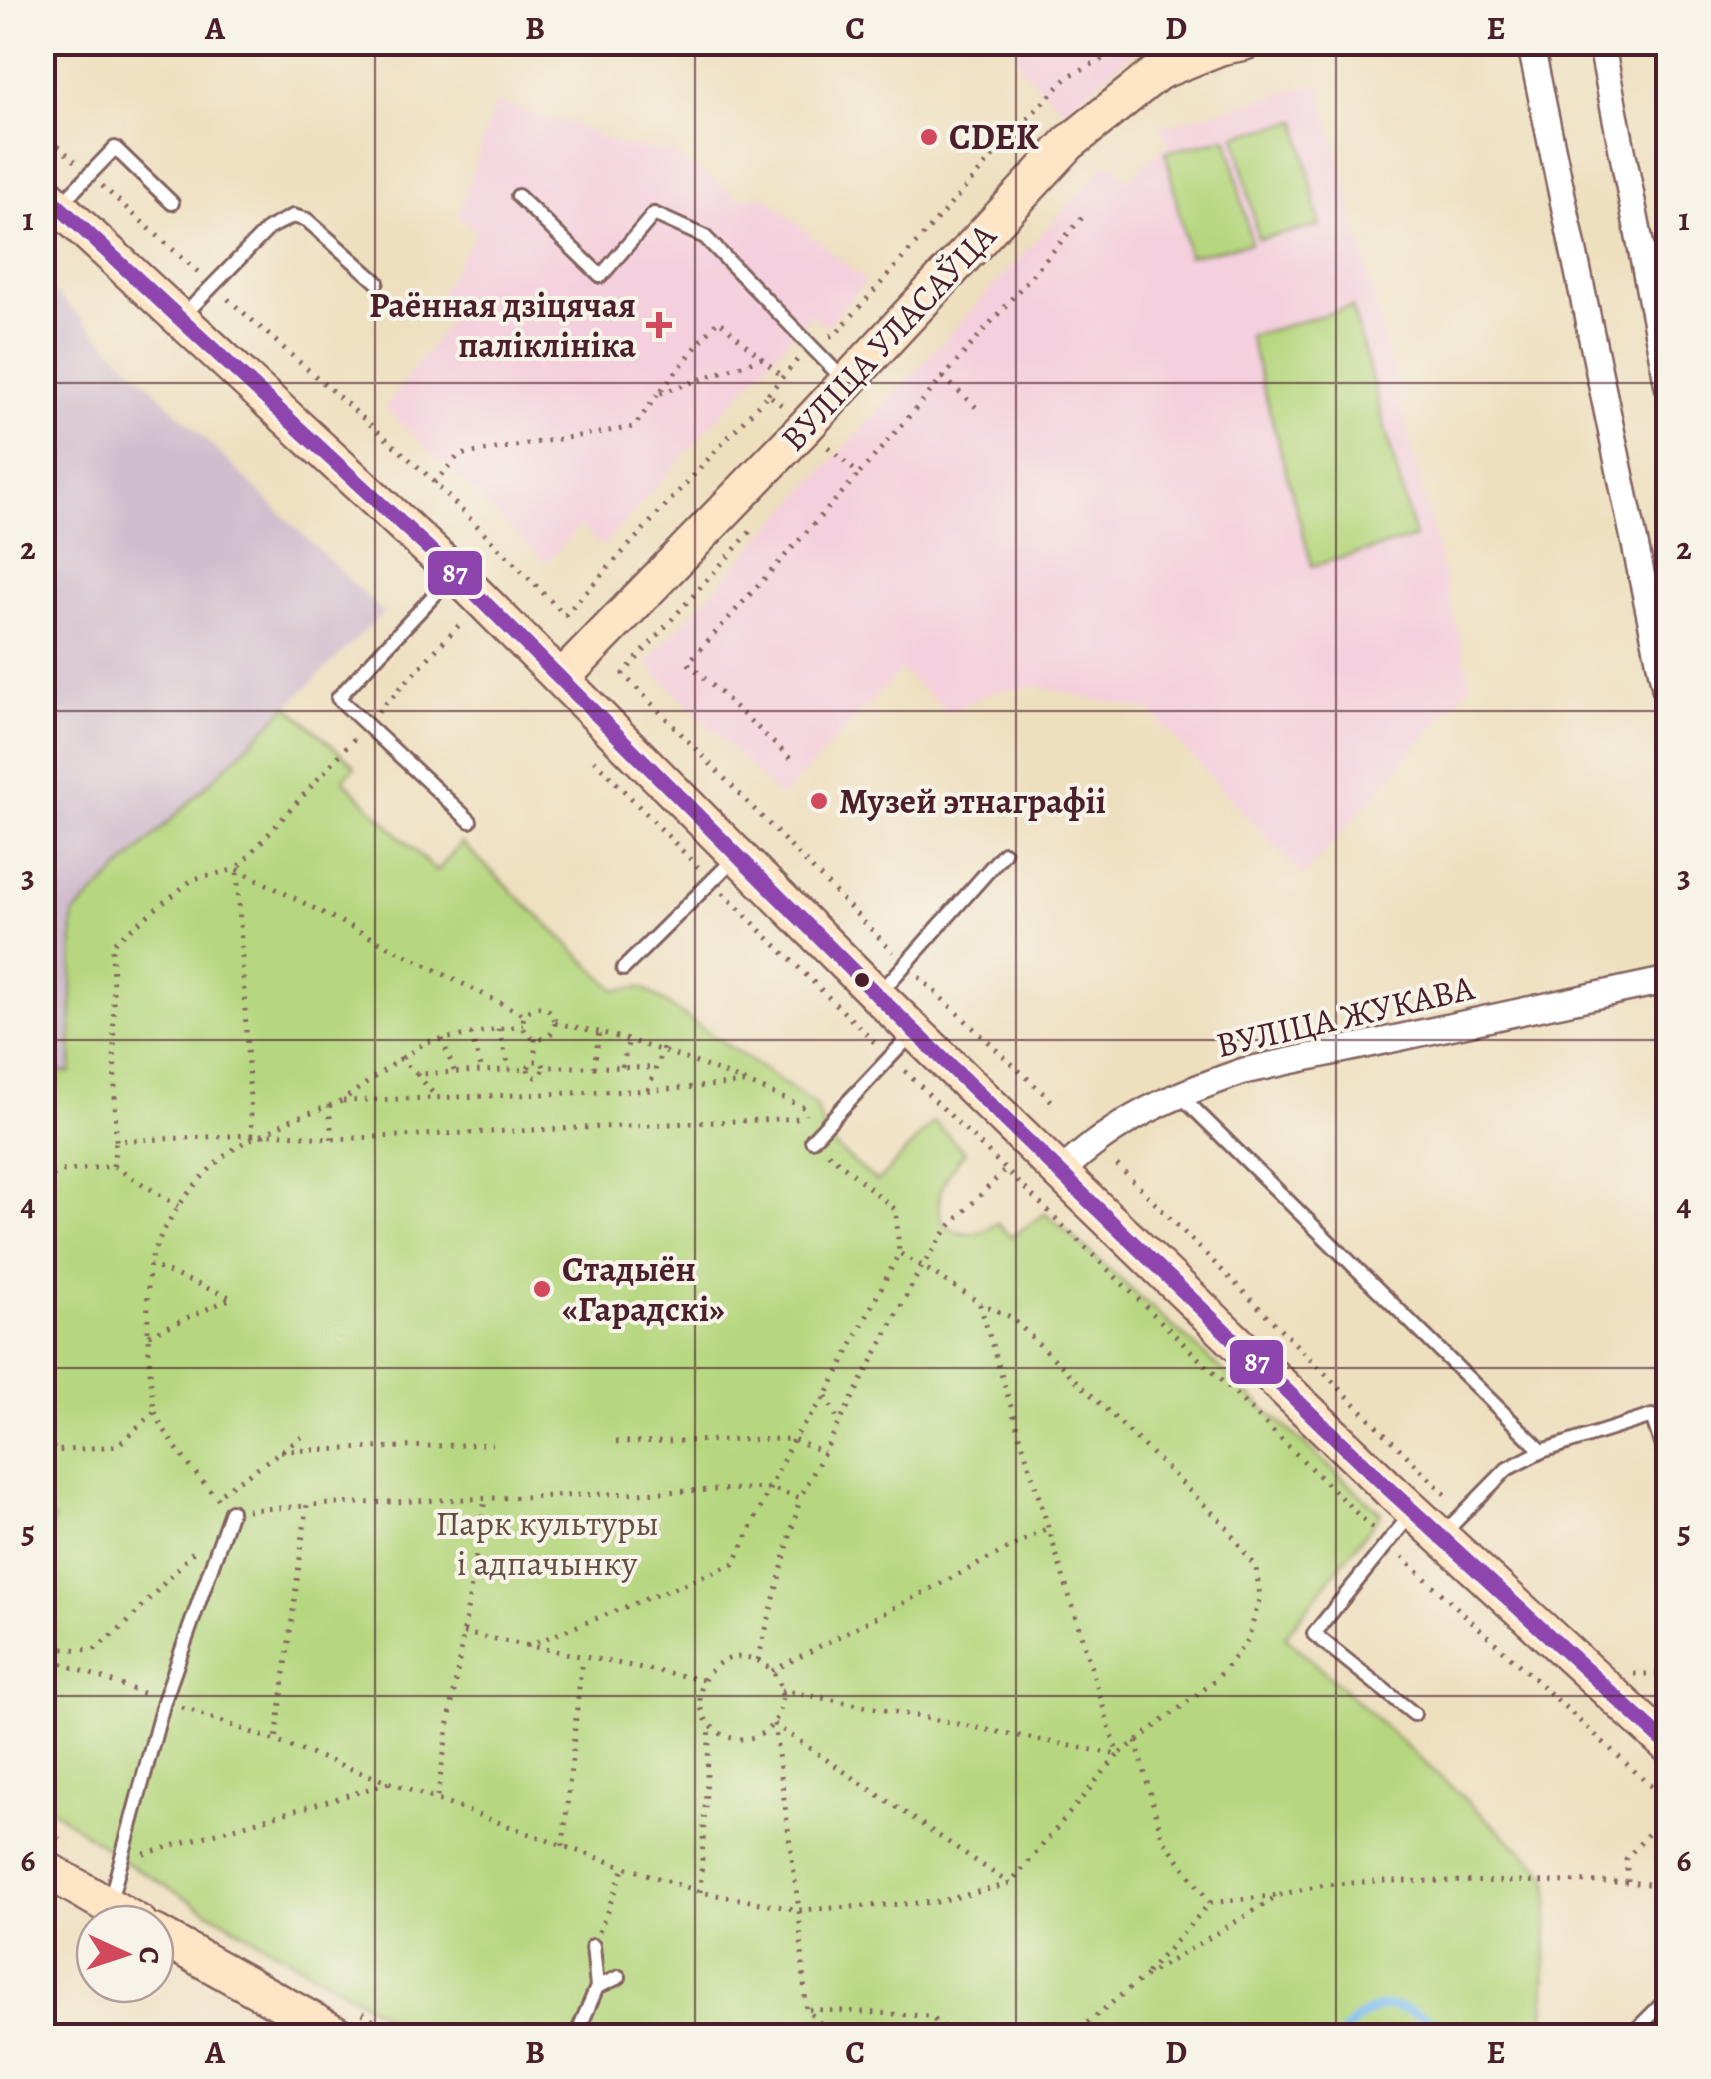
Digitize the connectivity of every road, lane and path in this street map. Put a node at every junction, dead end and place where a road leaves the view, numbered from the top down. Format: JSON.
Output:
{"nodes":[{"id":1,"x":1245,"y":42,"type":"edge"},
{"id":2,"x":1530,"y":42,"type":"edge"},
{"id":3,"x":1601,"y":42,"type":"edge"},
{"id":4,"x":1149,"y":52,"type":"edge"},
{"id":5,"x":1020,"y":126,"type":"dead end"},
{"id":6,"x":42,"y":132,"type":"edge"},
{"id":7,"x":89,"y":174,"type":"junction"},
{"id":8,"x":518,"y":196,"type":"dead end"},
{"id":9,"x":47,"y":197,"type":"edge"},
{"id":10,"x":172,"y":203,"type":"dead end"},
{"id":11,"x":1086,"y":213,"type":"dead end"},
{"id":12,"x":377,"y":282,"type":"dead end"},
{"id":13,"x":213,"y":286,"type":"junction"},
{"id":14,"x":180,"y":319,"type":"junction"},
{"id":15,"x":762,"y":358,"type":"junction"},
{"id":16,"x":782,"y":377,"type":"dead end"},
{"id":17,"x":943,"y":377,"type":"junction"},
{"id":18,"x":846,"y":383,"type":"junction"},
{"id":19,"x":1668,"y":386,"type":"edge"},
{"id":20,"x":658,"y":394,"type":"junction"},
{"id":21,"x":978,"y":408,"type":"dead end"},
{"id":22,"x":806,"y":426,"type":"junction"},
{"id":23,"x":859,"y":474,"type":"junction"},
{"id":24,"x":434,"y":483,"type":"junction"},
{"id":25,"x":751,"y":532,"type":"dead end"},
{"id":26,"x":455,"y":573,"type":"junction"},
{"id":27,"x":462,"y":623,"type":"dead end"},
{"id":28,"x":562,"y":678,"type":"junction"},
{"id":29,"x":1668,"y":702,"type":"edge"},
{"id":30,"x":366,"y":725,"type":"junction"},
{"id":31,"x":790,"y":758,"type":"dead end"},
{"id":32,"x":470,"y":821,"type":"dead end"},
{"id":33,"x":1004,"y":853,"type":"dead end"},
{"id":34,"x":738,"y":855,"type":"junction"},
{"id":35,"x":237,"y":869,"type":"junction"},
{"id":36,"x":905,"y":964,"type":"junction"},
{"id":37,"x":623,"y":969,"type":"dead end"},
{"id":38,"x":1668,"y":980,"type":"edge"},
{"id":39,"x":877,"y":996,"type":"junction"},
{"id":40,"x":524,"y":1015,"type":"junction"},
{"id":41,"x":556,"y":1023,"type":"junction"},
{"id":42,"x":522,"y":1026,"type":"junction"},
{"id":43,"x":498,"y":1030,"type":"junction"},
{"id":44,"x":599,"y":1032,"type":"junction"},
{"id":45,"x":914,"y":1032,"type":"junction"},
{"id":46,"x":471,"y":1034,"type":"junction"},
{"id":47,"x":442,"y":1039,"type":"junction"},
{"id":48,"x":535,"y":1039,"type":"junction"},
{"id":49,"x":629,"y":1040,"type":"junction"},
{"id":50,"x":663,"y":1048,"type":"junction"},
{"id":51,"x":400,"y":1058,"type":"junction"},
{"id":52,"x":535,"y":1059,"type":"junction"},
{"id":53,"x":544,"y":1067,"type":"junction"},
{"id":54,"x":594,"y":1067,"type":"junction"},
{"id":55,"x":622,"y":1068,"type":"junction"},
{"id":56,"x":656,"y":1068,"type":"junction"},
{"id":57,"x":528,"y":1069,"type":"junction"},
{"id":58,"x":510,"y":1070,"type":"junction"},
{"id":59,"x":482,"y":1072,"type":"junction"},
{"id":60,"x":454,"y":1073,"type":"junction"},
{"id":61,"x":417,"y":1074,"type":"junction"},
{"id":62,"x":536,"y":1077,"type":"junction"},
{"id":63,"x":749,"y":1082,"type":"junction"},
{"id":64,"x":648,"y":1090,"type":"junction"},
{"id":65,"x":536,"y":1092,"type":"junction"},
{"id":66,"x":1178,"y":1094,"type":"junction"},
{"id":67,"x":436,"y":1097,"type":"junction"},
{"id":68,"x":340,"y":1102,"type":"junction"},
{"id":69,"x":329,"y":1105,"type":"junction"},
{"id":70,"x":1056,"y":1105,"type":"dead end"},
{"id":71,"x":807,"y":1118,"type":"junction"},
{"id":72,"x":252,"y":1135,"type":"junction"},
{"id":73,"x":263,"y":1135,"type":"junction"},
{"id":74,"x":332,"y":1139,"type":"junction"},
{"id":75,"x":812,"y":1140,"type":"junction"},
{"id":76,"x":116,"y":1141,"type":"junction"},
{"id":77,"x":1117,"y":1165,"type":"dead end"},
{"id":78,"x":113,"y":1166,"type":"junction"},
{"id":79,"x":1006,"y":1169,"type":"dead end"},
{"id":80,"x":1061,"y":1172,"type":"junction"},
{"id":81,"x":42,"y":1193,"type":"edge"},
{"id":82,"x":178,"y":1206,"type":"junction"},
{"id":83,"x":898,"y":1253,"type":"junction"},
{"id":84,"x":150,"y":1265,"type":"junction"},
{"id":85,"x":922,"y":1266,"type":"junction"},
{"id":86,"x":978,"y":1302,"type":"junction"},
{"id":87,"x":149,"y":1336,"type":"junction"},
{"id":88,"x":42,"y":1395,"type":"edge"},
{"id":89,"x":826,"y":1396,"type":"junction"},
{"id":90,"x":156,"y":1411,"type":"junction"},
{"id":91,"x":839,"y":1422,"type":"junction"},
{"id":92,"x":306,"y":1434,"type":"dead end"},
{"id":93,"x":793,"y":1439,"type":"junction"},
{"id":94,"x":616,"y":1442,"type":"dead end"},
{"id":95,"x":492,"y":1444,"type":"dead end"},
{"id":96,"x":281,"y":1450,"type":"junction"},
{"id":97,"x":54,"y":1451,"type":"junction"},
{"id":98,"x":1542,"y":1451,"type":"junction"},
{"id":99,"x":824,"y":1452,"type":"junction"},
{"id":100,"x":1668,"y":1465,"type":"edge"},
{"id":101,"x":42,"y":1468,"type":"edge"},
{"id":102,"x":770,"y":1488,"type":"junction"},
{"id":103,"x":215,"y":1496,"type":"junction"},
{"id":104,"x":485,"y":1498,"type":"junction"},
{"id":105,"x":800,"y":1498,"type":"junction"},
{"id":106,"x":307,"y":1506,"type":"junction"},
{"id":107,"x":231,"y":1511,"type":"junction"},
{"id":108,"x":1414,"y":1511,"type":"junction"},
{"id":109,"x":1452,"y":1524,"type":"junction"},
{"id":110,"x":1048,"y":1528,"type":"junction"},
{"id":111,"x":462,"y":1633,"type":"junction"},
{"id":112,"x":527,"y":1646,"type":"junction"},
{"id":113,"x":42,"y":1648,"type":"edge"},
{"id":114,"x":42,"y":1656,"type":"edge"},
{"id":115,"x":582,"y":1658,"type":"junction"},
{"id":116,"x":758,"y":1660,"type":"junction"},
{"id":117,"x":772,"y":1671,"type":"junction"},
{"id":118,"x":1624,"y":1674,"type":"dead end"},
{"id":119,"x":1668,"y":1674,"type":"edge"},
{"id":120,"x":703,"y":1680,"type":"junction"},
{"id":121,"x":781,"y":1690,"type":"junction"},
{"id":122,"x":164,"y":1701,"type":"junction"},
{"id":123,"x":1414,"y":1714,"type":"dead end"},
{"id":124,"x":774,"y":1724,"type":"junction"},
{"id":125,"x":710,"y":1725,"type":"junction"},
{"id":126,"x":276,"y":1740,"type":"junction"},
{"id":127,"x":1136,"y":1741,"type":"junction"},
{"id":128,"x":1668,"y":1745,"type":"edge"},
{"id":129,"x":1118,"y":1755,"type":"junction"},
{"id":130,"x":394,"y":1782,"type":"junction"},
{"id":131,"x":436,"y":1797,"type":"junction"},
{"id":132,"x":1668,"y":1810,"type":"edge"},
{"id":133,"x":564,"y":1846,"type":"junction"},
{"id":134,"x":122,"y":1860,"type":"junction"},
{"id":135,"x":625,"y":1865,"type":"junction"},
{"id":136,"x":42,"y":1867,"type":"edge"},
{"id":137,"x":1628,"y":1882,"type":"junction"},
{"id":138,"x":1010,"y":1884,"type":"junction"},
{"id":139,"x":1668,"y":1886,"type":"edge"},
{"id":140,"x":700,"y":1892,"type":"junction"},
{"id":141,"x":1282,"y":1894,"type":"junction"},
{"id":142,"x":1210,"y":1903,"type":"junction"},
{"id":143,"x":104,"y":1904,"type":"edge"},
{"id":144,"x":110,"y":1904,"type":"edge"},
{"id":145,"x":799,"y":1910,"type":"junction"},
{"id":146,"x":175,"y":1944,"type":"edge"},
{"id":147,"x":593,"y":1946,"type":"joint"},
{"id":148,"x":619,"y":1977,"type":"dead end"},
{"id":149,"x":1142,"y":1978,"type":"junction"},
{"id":150,"x":597,"y":1987,"type":"junction"},
{"id":151,"x":1668,"y":1998,"type":"edge"},
{"id":152,"x":806,"y":2008,"type":"junction"},
{"id":153,"x":340,"y":2036,"type":"edge"},
{"id":154,"x":576,"y":2036,"type":"edge"},
{"id":155,"x":833,"y":2036,"type":"edge"},
{"id":156,"x":958,"y":2036,"type":"edge"},
{"id":157,"x":1070,"y":2036,"type":"edge"},
{"id":158,"x":1630,"y":2036,"type":"edge"}],
"edges":[{"from":1,"to":4,"type":"main road","name":"ВУЛІЦА УЛАСАЎЦА"},
{"from":2,"to":29,"type":"street"},
{"from":3,"to":19,"type":"street"},
{"from":4,"to":5,"type":"path"},
{"from":4,"to":18,"type":"main road","name":"ВУЛІЦА УЛАСАЎЦА"},
{"from":6,"to":7,"type":"path"},
{"from":7,"to":9,"type":"lane"},
{"from":7,"to":10,"type":"lane"},
{"from":7,"to":13,"type":"path"},
{"from":8,"to":18,"type":"lane"},
{"from":9,"to":14,"type":"main road"},
{"from":11,"to":17,"type":"path"},
{"from":12,"to":13,"type":"lane"},
{"from":13,"to":14,"type":"lane"},
{"from":13,"to":24,"type":"path"},
{"from":14,"to":26,"type":"main road"},
{"from":15,"to":16,"type":"path"},
{"from":15,"to":20,"type":"path"},
{"from":15,"to":20,"type":"path"},
{"from":17,"to":21,"type":"path"},
{"from":17,"to":23,"type":"path"},
{"from":18,"to":22,"type":"main road","name":"ВУЛІЦА УЛАСАЎЦА"},
{"from":20,"to":24,"type":"path"},
{"from":22,"to":23,"type":"path"},
{"from":22,"to":24,"type":"path"},
{"from":22,"to":28,"type":"main road","name":"ВУЛІЦА УЛАСАЎЦА"},
{"from":23,"to":31,"type":"path"},
{"from":25,"to":36,"type":"path"},
{"from":26,"to":28,"type":"main road"},
{"from":26,"to":30,"type":"lane"},
{"from":27,"to":30,"type":"path"},
{"from":28,"to":34,"type":"main road"},
{"from":30,"to":32,"type":"lane"},
{"from":30,"to":35,"type":"path"},
{"from":33,"to":36,"type":"lane"},
{"from":34,"to":37,"type":"lane"},
{"from":34,"to":39,"type":"main road"},
{"from":35,"to":40,"type":"path"},
{"from":35,"to":72,"type":"path"},
{"from":35,"to":76,"type":"path"},
{"from":36,"to":39,"type":"lane"},
{"from":36,"to":70,"type":"path"},
{"from":38,"to":66,"type":"street","name":"ВУЛІЦА ЖУКАВА"},
{"from":39,"to":45,"type":"main road"},
{"from":40,"to":41,"type":"path"},
{"from":40,"to":42,"type":"path"},
{"from":41,"to":44,"type":"path"},
{"from":41,"to":48,"type":"path"},
{"from":42,"to":43,"type":"path"},
{"from":42,"to":48,"type":"path"},
{"from":43,"to":46,"type":"path"},
{"from":43,"to":58,"type":"path"},
{"from":44,"to":49,"type":"path"},
{"from":44,"to":54,"type":"path"},
{"from":45,"to":75,"type":"lane"},
{"from":45,"to":80,"type":"main road"},
{"from":46,"to":47,"type":"path"},
{"from":46,"to":59,"type":"path"},
{"from":47,"to":51,"type":"path"},
{"from":47,"to":60,"type":"path"},
{"from":48,"to":52,"type":"path"},
{"from":49,"to":50,"type":"path"},
{"from":49,"to":55,"type":"path"},
{"from":50,"to":56,"type":"path"},
{"from":50,"to":63,"type":"path"},
{"from":51,"to":61,"type":"path"},
{"from":51,"to":68,"type":"path"},
{"from":52,"to":53,"type":"path"},
{"from":52,"to":57,"type":"path"},
{"from":53,"to":54,"type":"path"},
{"from":53,"to":62,"type":"path"},
{"from":54,"to":55,"type":"path"},
{"from":55,"to":56,"type":"path"},
{"from":56,"to":64,"type":"path"},
{"from":57,"to":58,"type":"path"},
{"from":57,"to":62,"type":"path"},
{"from":58,"to":59,"type":"path"},
{"from":59,"to":60,"type":"path"},
{"from":60,"to":61,"type":"path"},
{"from":61,"to":67,"type":"path"},
{"from":62,"to":65,"type":"path"},
{"from":63,"to":64,"type":"path"},
{"from":63,"to":71,"type":"path"},
{"from":64,"to":65,"type":"path"},
{"from":65,"to":67,"type":"path"},
{"from":66,"to":80,"type":"street","name":"ВУЛІЦА ЖУКАВА"},
{"from":66,"to":98,"type":"lane"},
{"from":67,"to":68,"type":"path"},
{"from":68,"to":69,"type":"path"},
{"from":69,"to":73,"type":"path"},
{"from":69,"to":74,"type":"path"},
{"from":71,"to":74,"type":"path"},
{"from":71,"to":75,"type":"path"},
{"from":72,"to":73,"type":"path"},
{"from":72,"to":76,"type":"path"},
{"from":73,"to":74,"type":"path"},
{"from":73,"to":82,"type":"path"},
{"from":75,"to":83,"type":"path"},
{"from":76,"to":78,"type":"path"},
{"from":77,"to":109,"type":"path"},
{"from":78,"to":81,"type":"path"},
{"from":78,"to":82,"type":"path"},
{"from":79,"to":85,"type":"path"},
{"from":80,"to":108,"type":"main road"},
{"from":82,"to":84,"type":"path"},
{"from":83,"to":85,"type":"path"},
{"from":83,"to":89,"type":"path"},
{"from":84,"to":87,"type":"path"},
{"from":84,"to":87,"type":"path"},
{"from":85,"to":86,"type":"path"},
{"from":85,"to":91,"type":"path"},
{"from":86,"to":110,"type":"path"},
{"from":86,"to":127,"type":"path"},
{"from":87,"to":90,"type":"path"},
{"from":88,"to":97,"type":"path"},
{"from":89,"to":91,"type":"path"},
{"from":89,"to":93,"type":"path"},
{"from":90,"to":97,"type":"path"},
{"from":90,"to":103,"type":"path"},
{"from":91,"to":99,"type":"path"},
{"from":92,"to":96,"type":"path"},
{"from":93,"to":94,"type":"path"},
{"from":93,"to":99,"type":"path"},
{"from":93,"to":102,"type":"path"},
{"from":95,"to":96,"type":"path"},
{"from":96,"to":103,"type":"path"},
{"from":97,"to":101,"type":"path"},
{"from":98,"to":100,"type":"lane"},
{"from":98,"to":109,"type":"lane"},
{"from":99,"to":105,"type":"path"},
{"from":102,"to":104,"type":"path"},
{"from":102,"to":105,"type":"path"},
{"from":102,"to":112,"type":"path"},
{"from":103,"to":107,"type":"path"},
{"from":104,"to":106,"type":"path"},
{"from":104,"to":111,"type":"path"},
{"from":105,"to":116,"type":"path"},
{"from":106,"to":107,"type":"path"},
{"from":106,"to":126,"type":"path"},
{"from":107,"to":113,"type":"path"},
{"from":107,"to":122,"type":"lane"},
{"from":108,"to":109,"type":"main road"},
{"from":108,"to":123,"type":"lane"},
{"from":109,"to":128,"type":"main road"},
{"from":110,"to":117,"type":"path"},
{"from":110,"to":129,"type":"path"},
{"from":111,"to":112,"type":"path"},
{"from":111,"to":131,"type":"path"},
{"from":112,"to":115,"type":"path"},
{"from":114,"to":122,"type":"path"},
{"from":115,"to":120,"type":"path"},
{"from":115,"to":133,"type":"path"},
{"from":116,"to":117,"type":"path"},
{"from":116,"to":120,"type":"path"},
{"from":117,"to":121,"type":"path"},
{"from":118,"to":119,"type":"path"},
{"from":120,"to":125,"type":"path"},
{"from":121,"to":124,"type":"path"},
{"from":121,"to":129,"type":"path"},
{"from":122,"to":126,"type":"path"},
{"from":122,"to":134,"type":"lane"},
{"from":124,"to":125,"type":"path"},
{"from":124,"to":138,"type":"path"},
{"from":124,"to":145,"type":"path"},
{"from":125,"to":140,"type":"path"},
{"from":126,"to":130,"type":"path"},
{"from":127,"to":129,"type":"path"},
{"from":127,"to":142,"type":"path"},
{"from":129,"to":138,"type":"path"},
{"from":130,"to":131,"type":"path"},
{"from":130,"to":134,"type":"path"},
{"from":131,"to":133,"type":"path"},
{"from":132,"to":137,"type":"path"},
{"from":133,"to":135,"type":"path"},
{"from":134,"to":144,"type":"lane"},
{"from":135,"to":140,"type":"path"},
{"from":135,"to":147,"type":"path"},
{"from":136,"to":143,"type":"main road"},
{"from":137,"to":139,"type":"path"},
{"from":137,"to":141,"type":"path"},
{"from":138,"to":145,"type":"path"},
{"from":140,"to":145,"type":"path"},
{"from":141,"to":142,"type":"path"},
{"from":141,"to":149,"type":"path"},
{"from":142,"to":149,"type":"path"},
{"from":145,"to":152,"type":"path"},
{"from":146,"to":153,"type":"main road"},
{"from":147,"to":150,"type":"lane"},
{"from":148,"to":150,"type":"lane"},
{"from":149,"to":157,"type":"path"},
{"from":150,"to":154,"type":"lane"},
{"from":151,"to":158,"type":"lane"},
{"from":152,"to":155,"type":"path"},
{"from":152,"to":156,"type":"path"}]}
